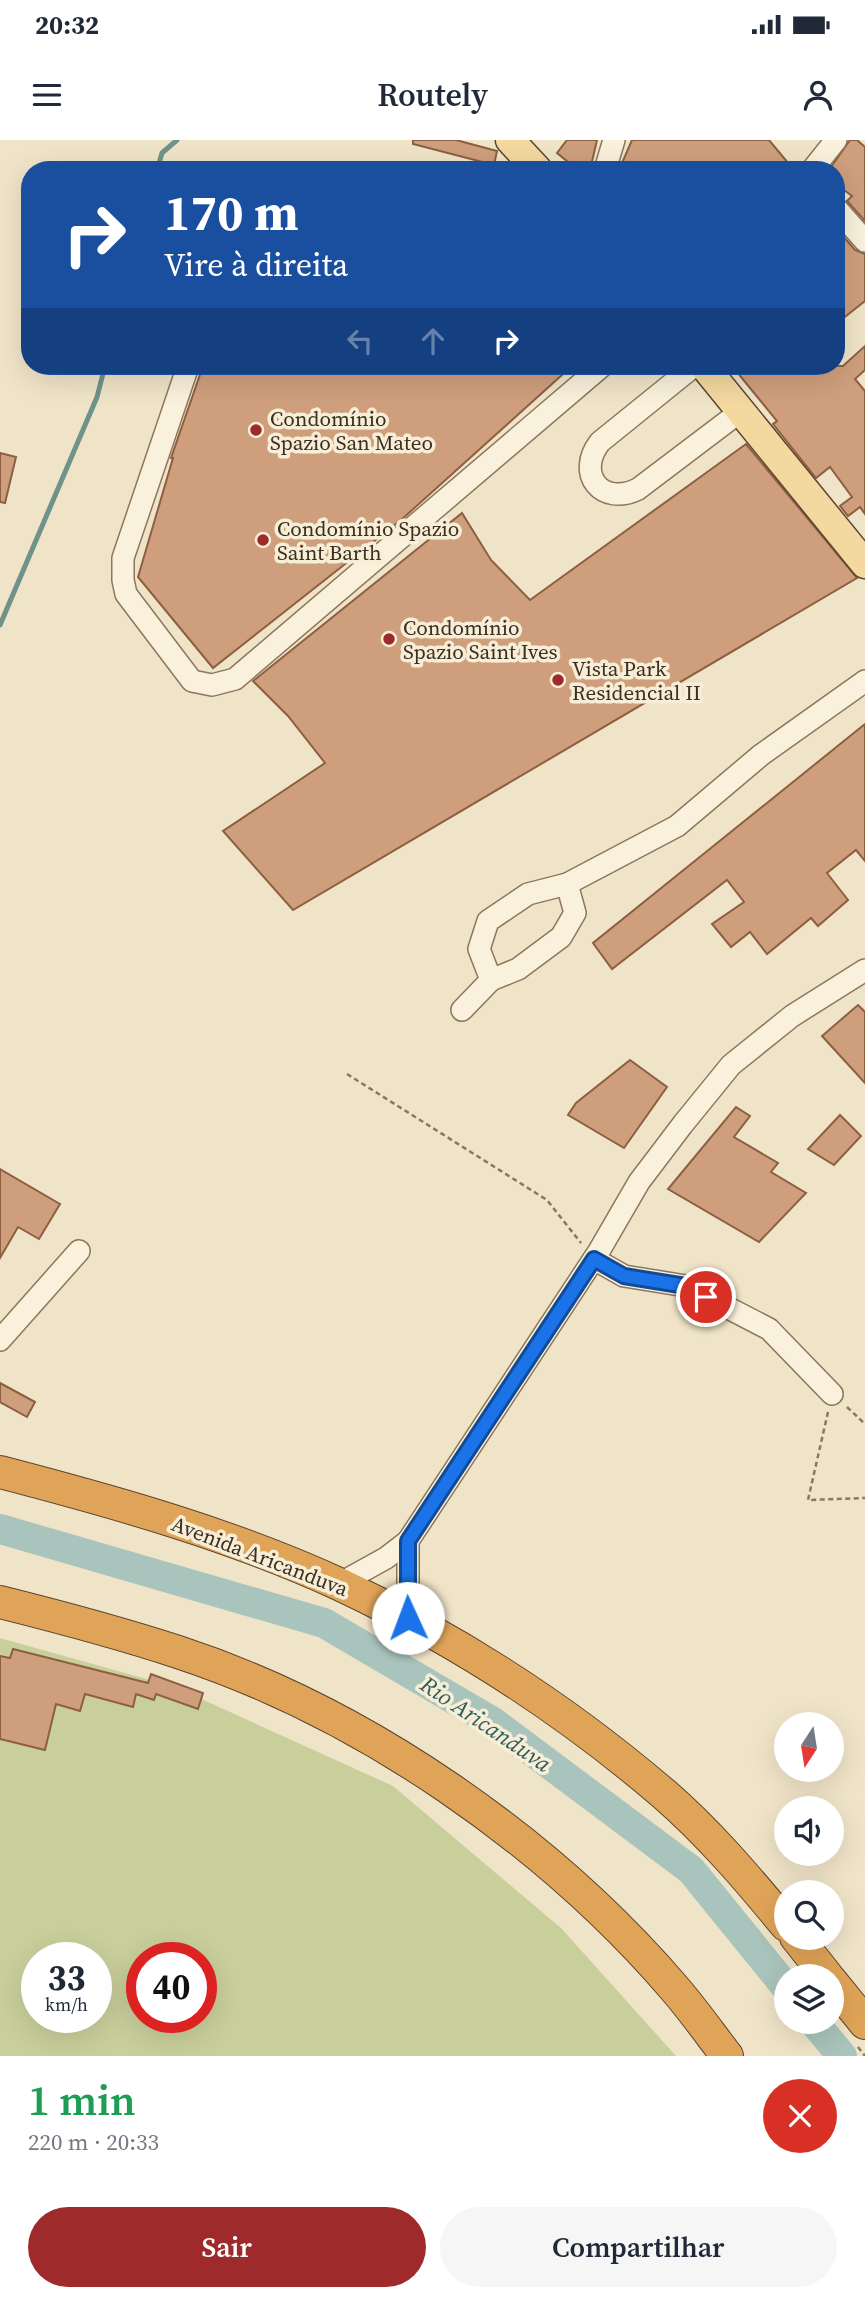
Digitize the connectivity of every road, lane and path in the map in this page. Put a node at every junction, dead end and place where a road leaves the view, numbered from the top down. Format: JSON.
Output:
{"nodes":[{"id":1,"x":510,"y":140,"type":"edge"},
{"id":2,"x":614,"y":140,"type":"edge"},
{"id":3,"x":836,"y":140,"type":"edge"},
{"id":4,"x":530,"y":161,"type":"edge"},
{"id":5,"x":608,"y":161,"type":"edge"},
{"id":6,"x":819,"y":161,"type":"edge"},
{"id":7,"x":845,"y":218,"type":"edge"},
{"id":8,"x":865,"y":241,"type":"edge"},
{"id":9,"x":185,"y":375,"type":"edge"},
{"id":10,"x":591,"y":375,"type":"edge"},
{"id":11,"x":683,"y":375,"type":"edge"},
{"id":12,"x":711,"y":375,"type":"edge"},
{"id":13,"x":741,"y":411,"type":"junction"},
{"id":14,"x":865,"y":564,"type":"edge"},
{"id":15,"x":865,"y":681,"type":"edge"},
{"id":16,"x":568,"y":884,"type":"junction"},
{"id":17,"x":865,"y":970,"type":"edge"},
{"id":18,"x":491,"y":980,"type":"junction"},
{"id":19,"x":462,"y":1010,"type":"dead end"},
{"id":20,"x":347,"y":1074,"type":"dead end"},
{"id":21,"x":79,"y":1251,"type":"dead end"},
{"id":22,"x":594,"y":1259,"type":"junction"},
{"id":23,"x":0,"y":1340,"type":"edge"},
{"id":24,"x":832,"y":1394,"type":"junction"},
{"id":25,"x":865,"y":1424,"type":"edge"},
{"id":26,"x":0,"y":1472,"type":"edge"},
{"id":27,"x":865,"y":1497,"type":"edge"},
{"id":28,"x":408,"y":1541,"type":"junction"},
{"id":29,"x":339,"y":1584,"type":"junction"},
{"id":30,"x":0,"y":1602,"type":"edge"},
{"id":31,"x":408,"y":1618,"type":"junction"},
{"id":32,"x":774,"y":1910,"type":"edge"},
{"id":33,"x":806,"y":1950,"type":"edge"},
{"id":34,"x":817,"y":1964,"type":"edge"},
{"id":35,"x":844,"y":1997,"type":"edge"},
{"id":36,"x":865,"y":2023,"type":"edge"},
{"id":37,"x":727,"y":2056,"type":"edge"}],
"edges":[{"from":1,"to":4,"type":"main road"},
{"from":2,"to":5,"type":"street"},
{"from":3,"to":6,"type":"street"},
{"from":7,"to":8,"type":"street"},
{"from":9,"to":10,"type":"street"},
{"from":11,"to":13,"type":"street"},
{"from":12,"to":13,"type":"main road"},
{"from":13,"to":14,"type":"main road"},
{"from":15,"to":16,"type":"street"},
{"from":16,"to":18,"type":"street"},
{"from":16,"to":18,"type":"street"},
{"from":17,"to":22,"type":"street"},
{"from":18,"to":19,"type":"street"},
{"from":20,"to":22,"type":"path"},
{"from":21,"to":23,"type":"street"},
{"from":22,"to":24,"type":"street"},
{"from":22,"to":28,"type":"street"},
{"from":24,"to":25,"type":"path"},
{"from":24,"to":27,"type":"path"},
{"from":26,"to":29,"type":"highway","name":"Avenida Aricanduva"},
{"from":28,"to":29,"type":"street"},
{"from":28,"to":31,"type":"street"},
{"from":29,"to":31,"type":"highway","name":"Avenida Aricanduva"},
{"from":30,"to":37,"type":"highway"},
{"from":31,"to":32,"type":"highway","name":"Avenida Aricanduva"},
{"from":33,"to":34,"type":"highway"},
{"from":35,"to":36,"type":"highway"}]}
